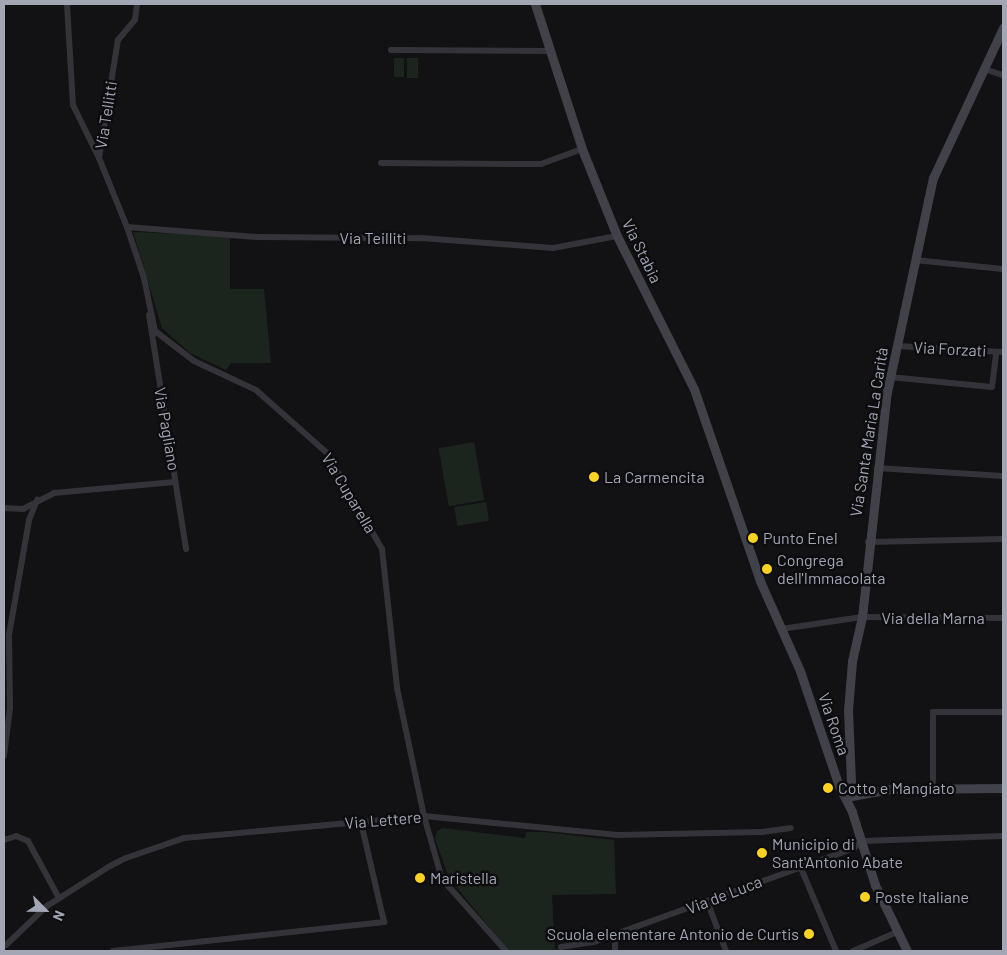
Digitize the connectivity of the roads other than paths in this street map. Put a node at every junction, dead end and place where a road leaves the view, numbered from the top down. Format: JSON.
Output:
{"nodes":[{"id":1,"x":67,"y":4,"type":"edge"},
{"id":2,"x":137,"y":4,"type":"edge"},
{"id":3,"x":535,"y":4,"type":"edge"},
{"id":4,"x":1003,"y":28,"type":"edge"},
{"id":5,"x":391,"y":50,"type":"dead end"},
{"id":6,"x":550,"y":51,"type":"junction"},
{"id":7,"x":984,"y":69,"type":"junction"},
{"id":8,"x":1003,"y":75,"type":"edge"},
{"id":9,"x":582,"y":149,"type":"junction"},
{"id":10,"x":99,"y":158,"type":"junction"},
{"id":11,"x":381,"y":163,"type":"dead end"},
{"id":12,"x":127,"y":227,"type":"junction"},
{"id":13,"x":617,"y":236,"type":"junction"},
{"id":14,"x":915,"y":260,"type":"junction"},
{"id":15,"x":1003,"y":269,"type":"edge"},
{"id":16,"x":150,"y":309,"type":"junction"},
{"id":17,"x":897,"y":346,"type":"junction"},
{"id":18,"x":1000,"y":352,"type":"edge"},
{"id":19,"x":890,"y":377,"type":"junction"},
{"id":20,"x":877,"y":468,"type":"junction"},
{"id":21,"x":1003,"y":476,"type":"edge"},
{"id":22,"x":176,"y":482,"type":"junction"},
{"id":23,"x":37,"y":500,"type":"junction"},
{"id":24,"x":734,"y":506,"type":"joint"},
{"id":25,"x":4,"y":508,"type":"edge"},
{"id":26,"x":1003,"y":539,"type":"edge"},
{"id":27,"x":868,"y":542,"type":"junction"},
{"id":28,"x":186,"y":549,"type":"dead end"},
{"id":29,"x":862,"y":617,"type":"junction"},
{"id":30,"x":1003,"y":618,"type":"edge"},
{"id":31,"x":781,"y":629,"type":"junction"},
{"id":32,"x":1003,"y":712,"type":"edge"},
{"id":33,"x":4,"y":756,"type":"edge"},
{"id":34,"x":1003,"y":788,"type":"edge"},
{"id":35,"x":933,"y":789,"type":"junction"},
{"id":36,"x":846,"y":797,"type":"junction"},
{"id":37,"x":424,"y":816,"type":"junction"},
{"id":38,"x":361,"y":822,"type":"junction"},
{"id":39,"x":791,"y":828,"type":"dead end"},
{"id":40,"x":1003,"y":836,"type":"edge"},
{"id":41,"x":4,"y":840,"type":"edge"},
{"id":42,"x":862,"y":841,"type":"junction"},
{"id":43,"x":800,"y":866,"type":"junction"},
{"id":44,"x":59,"y":898,"type":"junction"},
{"id":45,"x":708,"y":901,"type":"junction"},
{"id":46,"x":897,"y":932,"type":"junction"},
{"id":47,"x":615,"y":934,"type":"junction"},
{"id":48,"x":5,"y":944,"type":"edge"},
{"id":49,"x":561,"y":947,"type":"dead end"},
{"id":50,"x":10,"y":951,"type":"edge"},
{"id":51,"x":113,"y":951,"type":"edge"},
{"id":52,"x":506,"y":951,"type":"edge"},
{"id":53,"x":616,"y":951,"type":"edge"},
{"id":54,"x":726,"y":951,"type":"edge"},
{"id":55,"x":836,"y":951,"type":"edge"},
{"id":56,"x":853,"y":951,"type":"edge"},
{"id":57,"x":908,"y":951,"type":"edge"}],
"edges":[{"from":1,"to":10,"type":"street"},
{"from":2,"to":10,"type":"street","name":"Via Tellitti"},
{"from":3,"to":6,"type":"main road","name":"Via Stabia"},
{"from":4,"to":7,"type":"main road","name":"Via Santa Maria La Carità"},
{"from":5,"to":6,"type":"street"},
{"from":6,"to":9,"type":"main road","name":"Via Stabia"},
{"from":7,"to":8,"type":"street"},
{"from":7,"to":14,"type":"main road","name":"Via Santa Maria La Carità"},
{"from":9,"to":11,"type":"street"},
{"from":9,"to":13,"type":"main road","name":"Via Stabia"},
{"from":10,"to":12,"type":"street","name":"Via Tellitti"},
{"from":12,"to":13,"type":"street","name":"Via Teilliti"},
{"from":12,"to":16,"type":"street","name":"Via Cuparella"},
{"from":13,"to":24,"type":"main road","name":"Via Stabia"},
{"from":14,"to":15,"type":"street"},
{"from":14,"to":17,"type":"main road","name":"Via Santa Maria La Carità"},
{"from":16,"to":22,"type":"street","name":"Via Pagliano"},
{"from":16,"to":37,"type":"street","name":"Via Cuparella"},
{"from":17,"to":18,"type":"street","name":"Via Forzati"},
{"from":17,"to":19,"type":"main road","name":"Via Santa Maria La Carità"},
{"from":18,"to":19,"type":"street"},
{"from":19,"to":20,"type":"main road","name":"Via Santa Maria La Carità"},
{"from":20,"to":21,"type":"street"},
{"from":20,"to":27,"type":"main road","name":"Via Santa Maria La Carità"},
{"from":22,"to":23,"type":"street"},
{"from":22,"to":28,"type":"street","name":"Via Pagliano"},
{"from":23,"to":25,"type":"street"},
{"from":23,"to":33,"type":"street"},
{"from":24,"to":31,"type":"main road","name":"Via Roma"},
{"from":26,"to":27,"type":"street"},
{"from":27,"to":29,"type":"main road","name":"Via Santa Maria La Carità"},
{"from":29,"to":30,"type":"street","name":"Via della Marna"},
{"from":29,"to":31,"type":"street","name":"Via della Marna"},
{"from":29,"to":36,"type":"main road","name":"Via Santa Maria La Carità"},
{"from":31,"to":36,"type":"main road","name":"Via Roma"},
{"from":32,"to":35,"type":"street"},
{"from":34,"to":35,"type":"main road"},
{"from":35,"to":36,"type":"main road"},
{"from":36,"to":42,"type":"main road","name":"Via Roma"},
{"from":37,"to":38,"type":"street","name":"Via Lettere"},
{"from":37,"to":39,"type":"street","name":"Via Lettere"},
{"from":37,"to":52,"type":"street","name":"Via Cuparella"},
{"from":38,"to":44,"type":"street","name":"Via Lettere"},
{"from":38,"to":51,"type":"street"},
{"from":40,"to":42,"type":"street"},
{"from":41,"to":44,"type":"street"},
{"from":42,"to":43,"type":"street","name":"Via de Luca"},
{"from":42,"to":46,"type":"main road","name":"Via Roma"},
{"from":43,"to":45,"type":"street","name":"Via de Luca"},
{"from":43,"to":55,"type":"street"},
{"from":44,"to":48,"type":"street","name":"Via Lettere"},
{"from":45,"to":47,"type":"street","name":"Via de Luca"},
{"from":45,"to":54,"type":"street"},
{"from":46,"to":56,"type":"street"},
{"from":46,"to":57,"type":"main road","name":"Via Roma"},
{"from":47,"to":49,"type":"street","name":"Via de Luca"},
{"from":47,"to":53,"type":"street"},
{"from":48,"to":50,"type":"street"}]}
